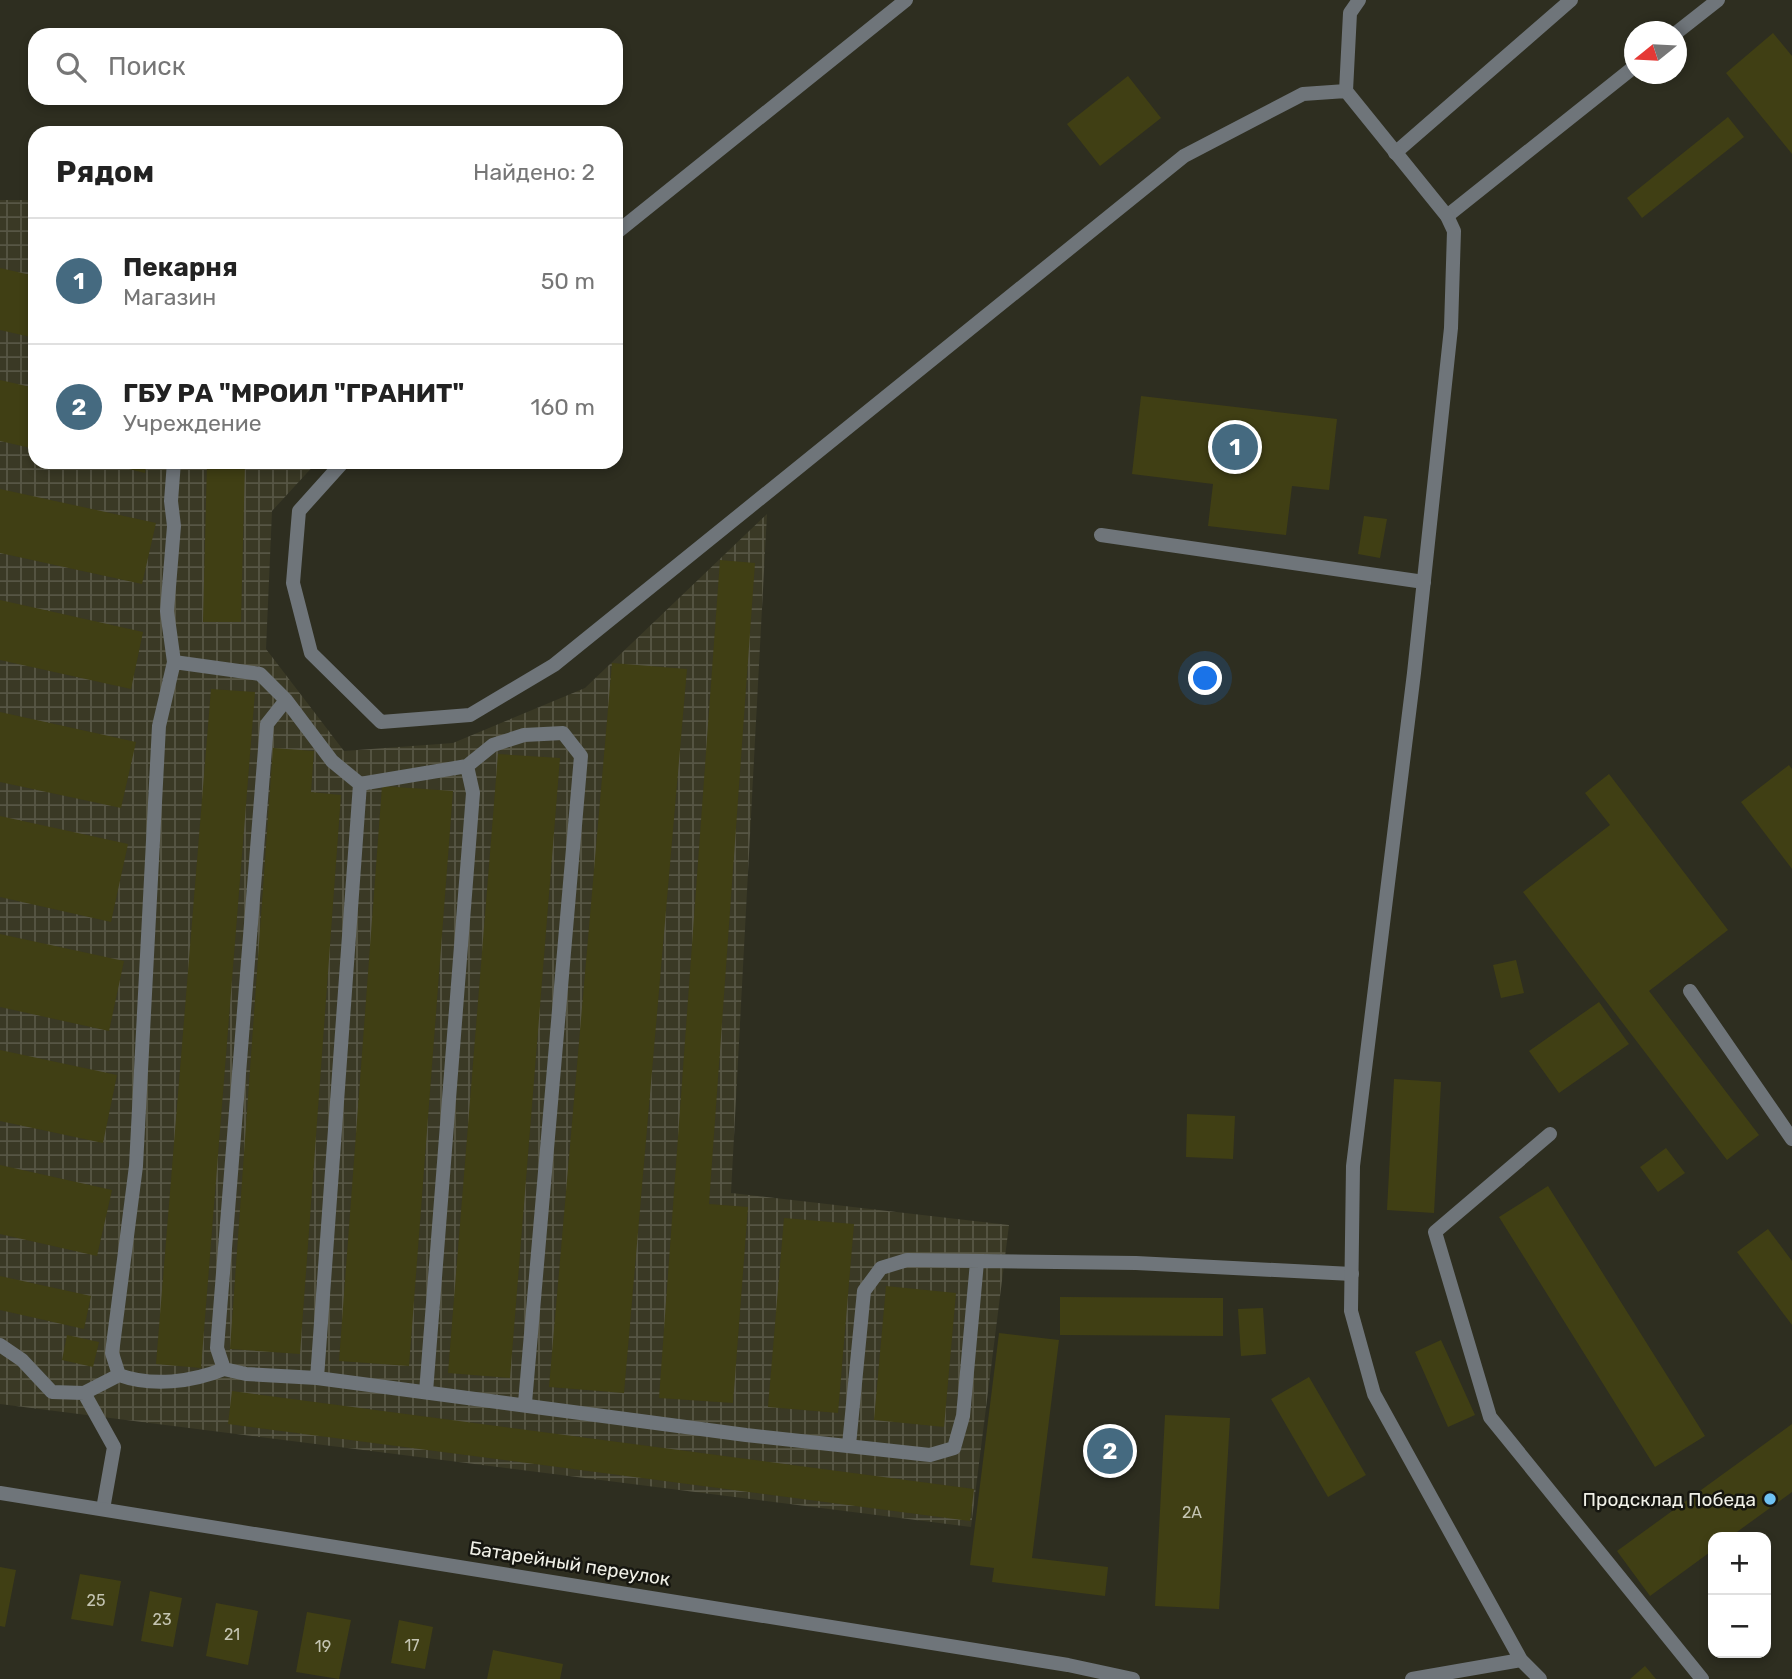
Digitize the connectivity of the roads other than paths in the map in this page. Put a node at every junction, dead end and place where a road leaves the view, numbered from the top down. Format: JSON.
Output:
{"nodes":[{"id":1,"x":906,"y":0,"type":"edge"},
{"id":2,"x":1359,"y":0,"type":"edge"},
{"id":3,"x":1571,"y":0,"type":"edge"},
{"id":4,"x":1718,"y":0,"type":"edge"},
{"id":5,"x":1687,"y":24,"type":"edge"},
{"id":6,"x":1624,"y":74,"type":"edge"},
{"id":7,"x":1346,"y":91,"type":"junction"},
{"id":8,"x":1395,"y":153,"type":"junction"},
{"id":9,"x":1447,"y":216,"type":"junction"},
{"id":10,"x":623,"y":227,"type":"edge"},
{"id":11,"x":173,"y":469,"type":"edge"},
{"id":12,"x":337,"y":469,"type":"edge"},
{"id":13,"x":1101,"y":535,"type":"dead end"},
{"id":14,"x":1424,"y":582,"type":"junction"},
{"id":15,"x":174,"y":662,"type":"junction"},
{"id":16,"x":286,"y":700,"type":"junction"},
{"id":17,"x":467,"y":766,"type":"junction"},
{"id":18,"x":360,"y":783,"type":"junction"},
{"id":19,"x":1690,"y":991,"type":"dead end"},
{"id":20,"x":1549,"y":1135,"type":"dead end"},
{"id":21,"x":1792,"y":1139,"type":"edge"},
{"id":22,"x":977,"y":1262,"type":"junction"},
{"id":23,"x":1352,"y":1274,"type":"junction"},
{"id":24,"x":0,"y":1345,"type":"edge"},
{"id":25,"x":224,"y":1369,"type":"junction"},
{"id":26,"x":119,"y":1374,"type":"junction"},
{"id":27,"x":317,"y":1378,"type":"junction"},
{"id":28,"x":426,"y":1392,"type":"junction"},
{"id":29,"x":84,"y":1393,"type":"junction"},
{"id":30,"x":525,"y":1403,"type":"junction"},
{"id":31,"x":849,"y":1445,"type":"junction"},
{"id":32,"x":0,"y":1493,"type":"edge"},
{"id":33,"x":103,"y":1509,"type":"junction"},
{"id":34,"x":1521,"y":1660,"type":"junction"},
{"id":35,"x":1133,"y":1679,"type":"edge"},
{"id":36,"x":1412,"y":1679,"type":"edge"},
{"id":37,"x":1540,"y":1679,"type":"edge"},
{"id":38,"x":1702,"y":1679,"type":"edge"}],
"edges":[{"from":1,"to":10,"type":"street"},
{"from":2,"to":7,"type":"street"},
{"from":3,"to":8,"type":"street"},
{"from":4,"to":5,"type":"street"},
{"from":6,"to":9,"type":"street"},
{"from":7,"to":8,"type":"street"},
{"from":7,"to":12,"type":"street"},
{"from":8,"to":9,"type":"street"},
{"from":9,"to":14,"type":"street"},
{"from":11,"to":15,"type":"street"},
{"from":13,"to":14,"type":"street"},
{"from":14,"to":23,"type":"street"},
{"from":15,"to":16,"type":"street"},
{"from":15,"to":26,"type":"street"},
{"from":16,"to":18,"type":"street"},
{"from":16,"to":25,"type":"street"},
{"from":17,"to":18,"type":"street"},
{"from":17,"to":28,"type":"street"},
{"from":17,"to":30,"type":"street"},
{"from":18,"to":27,"type":"street"},
{"from":19,"to":21,"type":"street"},
{"from":20,"to":38,"type":"street"},
{"from":22,"to":23,"type":"street"},
{"from":22,"to":31,"type":"street"},
{"from":22,"to":31,"type":"street"},
{"from":23,"to":34,"type":"street"},
{"from":24,"to":29,"type":"street"},
{"from":25,"to":26,"type":"street"},
{"from":25,"to":27,"type":"street"},
{"from":26,"to":29,"type":"street"},
{"from":27,"to":28,"type":"street"},
{"from":28,"to":30,"type":"street"},
{"from":29,"to":33,"type":"street"},
{"from":30,"to":31,"type":"street"},
{"from":32,"to":33,"type":"street","name":"Батарейный переулок"},
{"from":33,"to":35,"type":"street","name":"Батарейный переулок"},
{"from":34,"to":36,"type":"street"},
{"from":34,"to":37,"type":"street"}]}
